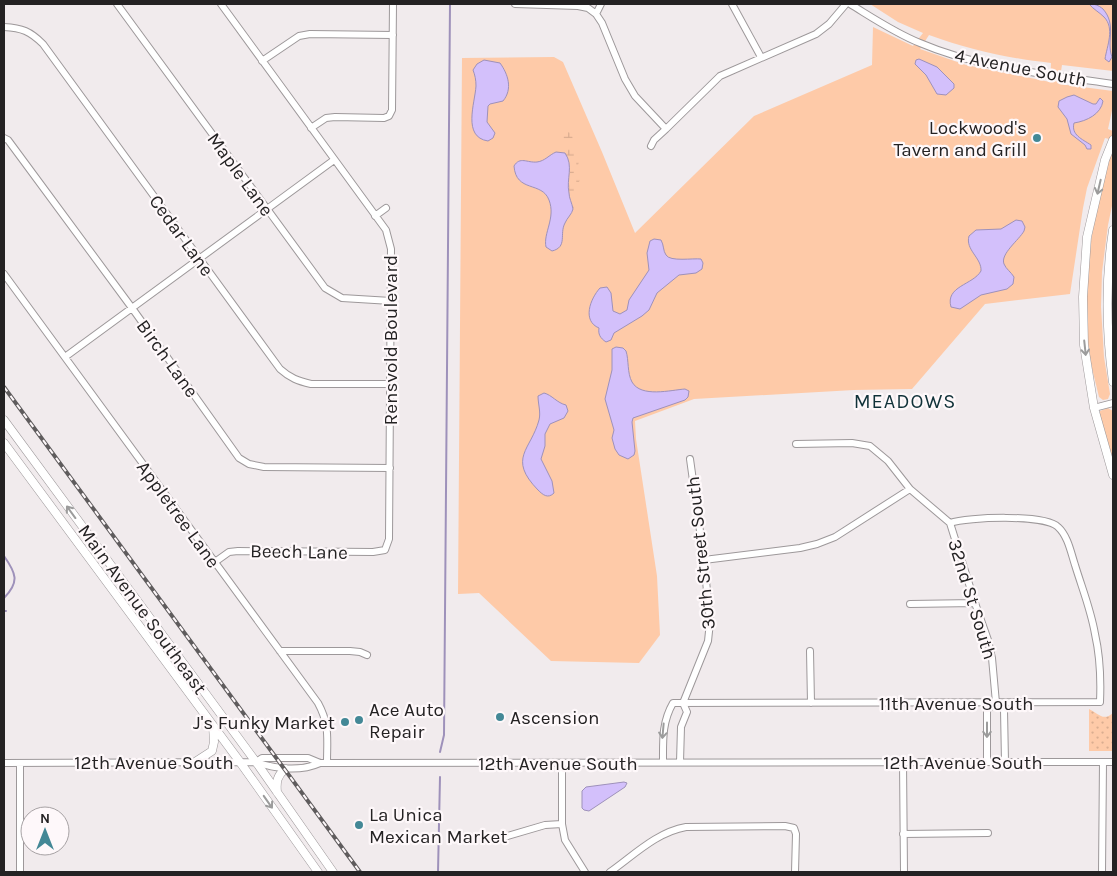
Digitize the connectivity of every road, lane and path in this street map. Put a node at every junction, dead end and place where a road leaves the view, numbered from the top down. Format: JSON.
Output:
{"nodes":[{"id":1,"x":117,"y":4,"type":"edge"},
{"id":2,"x":220,"y":4,"type":"edge"},
{"id":3,"x":393,"y":4,"type":"edge"},
{"id":4,"x":515,"y":4,"type":"edge"},
{"id":5,"x":601,"y":4,"type":"edge"},
{"id":6,"x":732,"y":4,"type":"edge"},
{"id":7,"x":846,"y":4,"type":"edge"},
{"id":8,"x":850,"y":4,"type":"edge"},
{"id":9,"x":596,"y":14,"type":"junction"},
{"id":10,"x":4,"y":27,"type":"edge"},
{"id":11,"x":393,"y":34,"type":"junction"},
{"id":12,"x":761,"y":57,"type":"junction"},
{"id":13,"x":262,"y":61,"type":"junction"},
{"id":14,"x":1113,"y":84,"type":"edge"},
{"id":15,"x":311,"y":128,"type":"junction"},
{"id":16,"x":666,"y":129,"type":"junction"},
{"id":17,"x":4,"y":138,"type":"edge"},
{"id":18,"x":1113,"y":140,"type":"edge"},
{"id":19,"x":651,"y":146,"type":"dead end"},
{"id":20,"x":334,"y":160,"type":"junction"},
{"id":21,"x":386,"y":208,"type":"dead end"},
{"id":22,"x":267,"y":210,"type":"junction"},
{"id":23,"x":375,"y":216,"type":"junction"},
{"id":24,"x":1113,"y":230,"type":"edge"},
{"id":25,"x":199,"y":259,"type":"junction"},
{"id":26,"x":4,"y":274,"type":"edge"},
{"id":27,"x":391,"y":301,"type":"junction"},
{"id":28,"x":132,"y":308,"type":"junction"},
{"id":29,"x":65,"y":357,"type":"junction"},
{"id":30,"x":1113,"y":382,"type":"edge"},
{"id":31,"x":390,"y":384,"type":"junction"},
{"id":32,"x":1113,"y":403,"type":"edge"},
{"id":33,"x":1094,"y":408,"type":"junction"},
{"id":34,"x":4,"y":420,"type":"edge"},
{"id":35,"x":4,"y":443,"type":"edge"},
{"id":36,"x":796,"y":444,"type":"dead end"},
{"id":37,"x":690,"y":458,"type":"dead end"},
{"id":38,"x":390,"y":468,"type":"junction"},
{"id":39,"x":1113,"y":475,"type":"edge"},
{"id":40,"x":910,"y":489,"type":"junction"},
{"id":41,"x":950,"y":523,"type":"junction"},
{"id":42,"x":385,"y":550,"type":"joint"},
{"id":43,"x":704,"y":560,"type":"junction"},
{"id":44,"x":215,"y":562,"type":"junction"},
{"id":45,"x":975,"y":603,"type":"junction"},
{"id":46,"x":910,"y":604,"type":"dead end"},
{"id":47,"x":810,"y":651,"type":"dead end"},
{"id":48,"x":280,"y":652,"type":"junction"},
{"id":49,"x":367,"y":655,"type":"dead end"},
{"id":50,"x":683,"y":703,"type":"junction"},
{"id":51,"x":811,"y":703,"type":"junction"},
{"id":52,"x":996,"y":703,"type":"junction"},
{"id":53,"x":212,"y":724,"type":"junction"},
{"id":54,"x":195,"y":762,"type":"junction"},
{"id":55,"x":240,"y":762,"type":"junction"},
{"id":56,"x":256,"y":762,"type":"junction"},
{"id":57,"x":663,"y":762,"type":"junction"},
{"id":58,"x":680,"y":762,"type":"junction"},
{"id":59,"x":903,"y":762,"type":"junction"},
{"id":60,"x":987,"y":762,"type":"junction"},
{"id":61,"x":1005,"y":762,"type":"junction"},
{"id":62,"x":1102,"y":762,"type":"junction"},
{"id":63,"x":1113,"y":762,"type":"edge"},
{"id":64,"x":4,"y":763,"type":"edge"},
{"id":65,"x":20,"y":763,"type":"junction"},
{"id":66,"x":320,"y":763,"type":"junction"},
{"id":67,"x":327,"y":763,"type":"junction"},
{"id":68,"x":562,"y":763,"type":"junction"},
{"id":69,"x":285,"y":769,"type":"junction"},
{"id":70,"x":276,"y":792,"type":"junction"},
{"id":71,"x":562,"y":824,"type":"junction"},
{"id":72,"x":988,"y":833,"type":"dead end"},
{"id":73,"x":904,"y":834,"type":"junction"},
{"id":74,"x":501,"y":838,"type":"dead end"},
{"id":75,"x":20,"y":872,"type":"edge"},
{"id":76,"x":318,"y":872,"type":"edge"},
{"id":77,"x":333,"y":872,"type":"edge"},
{"id":78,"x":586,"y":872,"type":"edge"},
{"id":79,"x":610,"y":872,"type":"edge"},
{"id":80,"x":795,"y":872,"type":"edge"},
{"id":81,"x":904,"y":872,"type":"edge"},
{"id":82,"x":1102,"y":872,"type":"edge"}],
"edges":[{"from":1,"to":22,"type":"street","name":"Maple Lane"},
{"from":2,"to":13,"type":"street","name":"Rensvold Boulevard"},
{"from":3,"to":11,"type":"street"},
{"from":4,"to":9,"type":"street"},
{"from":5,"to":9,"type":"street"},
{"from":6,"to":12,"type":"street"},
{"from":7,"to":12,"type":"street"},
{"from":8,"to":14,"type":"street","name":"4 Avenue South"},
{"from":9,"to":16,"type":"street"},
{"from":10,"to":25,"type":"street","name":"Cedar Lane"},
{"from":11,"to":13,"type":"street"},
{"from":11,"to":15,"type":"street"},
{"from":12,"to":16,"type":"street"},
{"from":13,"to":15,"type":"street","name":"Rensvold Boulevard"},
{"from":15,"to":20,"type":"street","name":"Rensvold Boulevard"},
{"from":16,"to":19,"type":"street"},
{"from":17,"to":28,"type":"street","name":"Birch Lane"},
{"from":18,"to":33,"type":"main road","one_way":true},
{"from":20,"to":22,"type":"street"},
{"from":20,"to":23,"type":"street","name":"Rensvold Boulevard"},
{"from":21,"to":23,"type":"street"},
{"from":22,"to":25,"type":"street"},
{"from":22,"to":27,"type":"street","name":"Maple Lane"},
{"from":23,"to":27,"type":"street","name":"Rensvold Boulevard"},
{"from":24,"to":30,"type":"main road"},
{"from":25,"to":28,"type":"street"},
{"from":25,"to":31,"type":"street","name":"Cedar Lane"},
{"from":26,"to":29,"type":"street","name":"Appletree Lane"},
{"from":27,"to":31,"type":"street","name":"Rensvold Boulevard"},
{"from":28,"to":29,"type":"street"},
{"from":28,"to":38,"type":"street","name":"Birch Lane"},
{"from":29,"to":44,"type":"street","name":"Appletree Lane"},
{"from":31,"to":38,"type":"street","name":"Rensvold Boulevard"},
{"from":32,"to":33,"type":"street"},
{"from":33,"to":39,"type":"main road"},
{"from":56,"to":34,"type":"main road","name":"Main Avenue Southeast","one_way":true},
{"from":35,"to":53,"type":"main road","name":"Main Avenue Southeast"},
{"from":36,"to":40,"type":"street"},
{"from":37,"to":43,"type":"street","name":"30th Street South"},
{"from":38,"to":42,"type":"street","name":"Rensvold Boulevard"},
{"from":40,"to":41,"type":"street"},
{"from":40,"to":43,"type":"street"},
{"from":41,"to":45,"type":"street","name":"32nd St South"},
{"from":41,"to":52,"type":"street","name":"11th Avenue South"},
{"from":42,"to":44,"type":"street","name":"Beech Lane"},
{"from":43,"to":50,"type":"street","name":"30th Street South"},
{"from":44,"to":48,"type":"street","name":"Appletree Lane"},
{"from":45,"to":46,"type":"street"},
{"from":45,"to":52,"type":"street","name":"32nd St South"},
{"from":47,"to":51,"type":"street"},
{"from":48,"to":49,"type":"street"},
{"from":48,"to":67,"type":"street","name":"Appletree Lane"},
{"from":50,"to":51,"type":"street","name":"11th Avenue South"},
{"from":50,"to":57,"type":"street","one_way":true},
{"from":50,"to":58,"type":"street","name":"30th Street South"},
{"from":51,"to":52,"type":"street","name":"11th Avenue South"},
{"from":52,"to":60,"type":"street","one_way":true},
{"from":52,"to":61,"type":"street","name":"32nd St South"},
{"from":53,"to":54,"type":"main road"},
{"from":53,"to":55,"type":"main road","name":"Main Avenue Southeast"},
{"from":54,"to":55,"type":"street","name":"12th Avenue South"},
{"from":54,"to":65,"type":"street","name":"12th Avenue South"},
{"from":55,"to":56,"type":"street","name":"12th Avenue South"},
{"from":55,"to":76,"type":"main road","name":"Main Avenue Southeast","one_way":true},
{"from":56,"to":66,"type":"street","name":"12th Avenue South"},
{"from":56,"to":69,"type":"street"},
{"from":56,"to":70,"type":"main road","name":"Main Avenue Southeast"},
{"from":57,"to":58,"type":"street","name":"12th Avenue South"},
{"from":57,"to":68,"type":"street","name":"12th Avenue South"},
{"from":58,"to":59,"type":"street","name":"12th Avenue South"},
{"from":59,"to":60,"type":"street","name":"12th Avenue South"},
{"from":59,"to":73,"type":"street"},
{"from":60,"to":61,"type":"street","name":"12th Avenue South"},
{"from":61,"to":62,"type":"street","name":"12th Avenue South"},
{"from":62,"to":63,"type":"street","name":"12th Avenue South"},
{"from":62,"to":82,"type":"street"},
{"from":64,"to":65,"type":"street","name":"12th Avenue South"},
{"from":65,"to":75,"type":"street"},
{"from":66,"to":67,"type":"street","name":"12th Avenue South"},
{"from":66,"to":69,"type":"street"},
{"from":67,"to":68,"type":"street","name":"12th Avenue South"},
{"from":68,"to":71,"type":"street"},
{"from":69,"to":70,"type":"main road"},
{"from":70,"to":77,"type":"main road","name":"Main Avenue Southeast"},
{"from":71,"to":74,"type":"street"},
{"from":71,"to":78,"type":"street"},
{"from":72,"to":73,"type":"street"},
{"from":73,"to":81,"type":"street"},
{"from":79,"to":80,"type":"street"}]}
